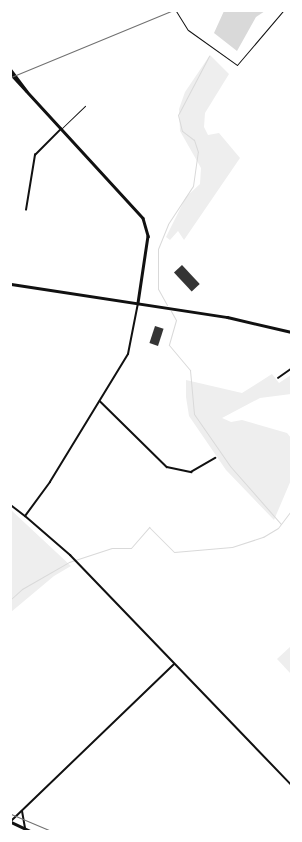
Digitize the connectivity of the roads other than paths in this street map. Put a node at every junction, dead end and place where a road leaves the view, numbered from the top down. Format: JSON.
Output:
{"nodes":[{"id":1,"x":176,"y":11,"type":"edge"},
{"id":2,"x":283,"y":11,"type":"edge"},
{"id":3,"x":11,"y":70,"type":"edge"},
{"id":4,"x":11,"y":74,"type":"edge"},
{"id":5,"x":27,"y":91,"type":"junction"},
{"id":6,"x":85,"y":106,"type":"dead end"},
{"id":7,"x":62,"y":128,"type":"junction"},
{"id":8,"x":26,"y":210,"type":"dead end"},
{"id":9,"x":11,"y":284,"type":"edge"},
{"id":10,"x":138,"y":303,"type":"junction"},
{"id":11,"x":291,"y":332,"type":"edge"},
{"id":12,"x":291,"y":369,"type":"edge"},
{"id":13,"x":278,"y":378,"type":"dead end"},
{"id":14,"x":100,"y":401,"type":"junction"},
{"id":15,"x":215,"y":458,"type":"dead end"},
{"id":16,"x":11,"y":504,"type":"edge"},
{"id":17,"x":26,"y":516,"type":"junction"},
{"id":18,"x":174,"y":664,"type":"junction"},
{"id":19,"x":291,"y":785,"type":"edge"},
{"id":20,"x":22,"y":811,"type":"junction"},
{"id":21,"x":11,"y":822,"type":"edge"},
{"id":22,"x":26,"y":829,"type":"junction"},
{"id":23,"x":30,"y":831,"type":"edge"}],
"edges":[{"from":1,"to":2,"type":"lane"},
{"from":3,"to":5,"type":"main road"},
{"from":4,"to":5,"type":"main road"},
{"from":5,"to":7,"type":"main road"},
{"from":6,"to":7,"type":"lane"},
{"from":7,"to":8,"type":"street"},
{"from":7,"to":10,"type":"main road"},
{"from":9,"to":10,"type":"highway"},
{"from":10,"to":11,"type":"highway"},
{"from":10,"to":14,"type":"street"},
{"from":12,"to":13,"type":"street"},
{"from":14,"to":15,"type":"street"},
{"from":14,"to":17,"type":"street"},
{"from":16,"to":17,"type":"street"},
{"from":17,"to":18,"type":"street"},
{"from":18,"to":19,"type":"street"},
{"from":18,"to":20,"type":"street"},
{"from":20,"to":21,"type":"street"},
{"from":20,"to":22,"type":"street"},
{"from":21,"to":22,"type":"main road"},
{"from":22,"to":23,"type":"main road"}]}
